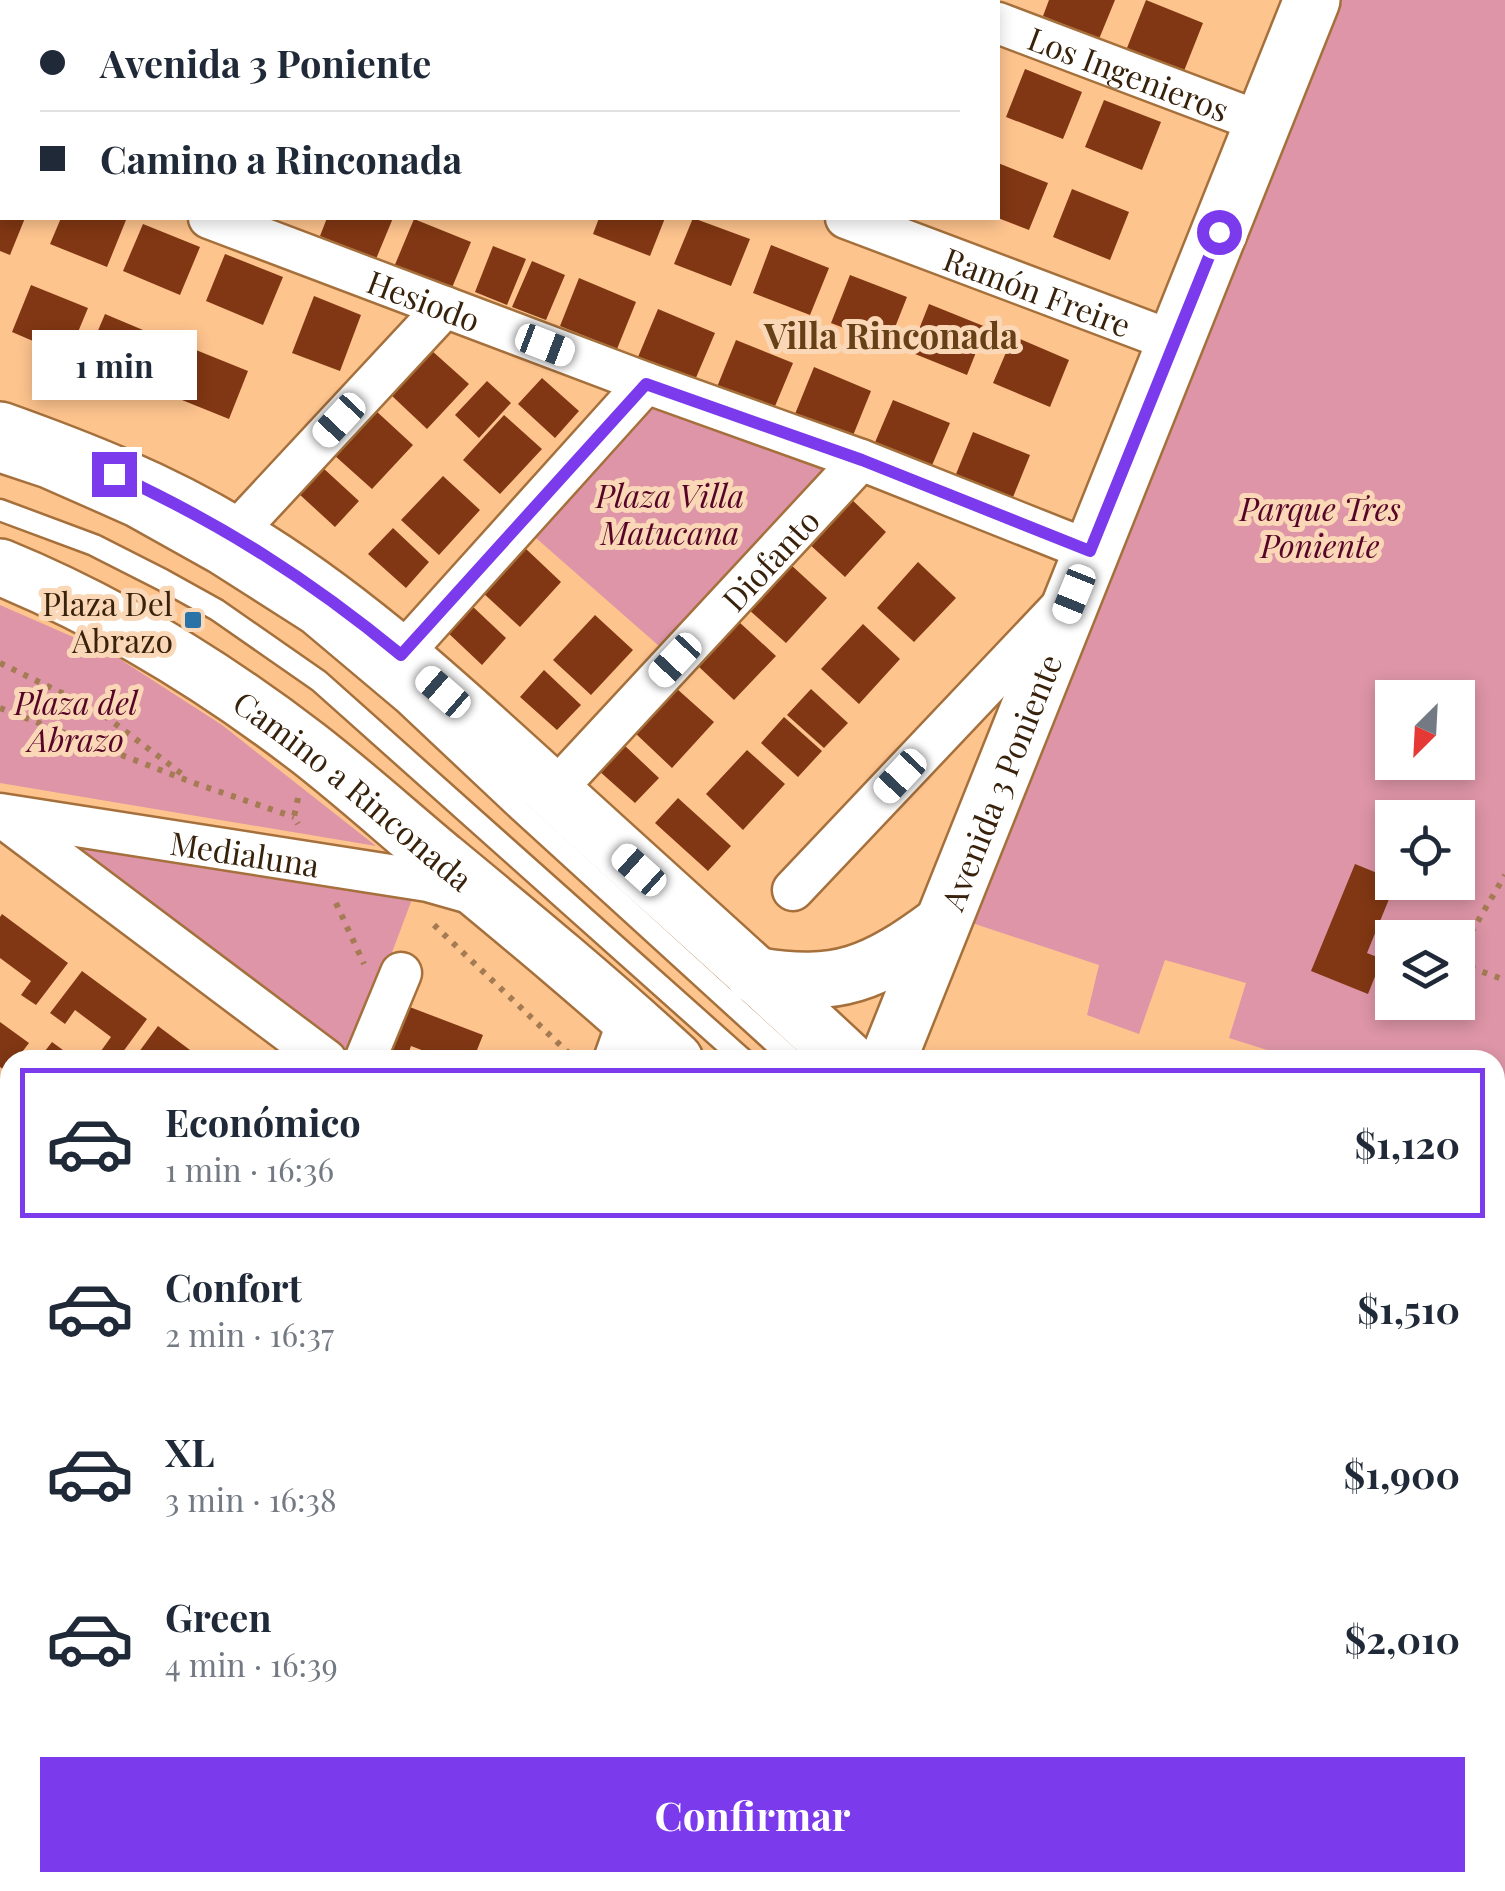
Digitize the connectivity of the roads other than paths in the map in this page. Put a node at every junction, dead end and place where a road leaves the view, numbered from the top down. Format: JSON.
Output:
{"nodes":[{"id":1,"x":1312,"y":0,"type":"edge"},
{"id":2,"x":1000,"y":24,"type":"edge"},
{"id":3,"x":1263,"y":123,"type":"junction"},
{"id":4,"x":214,"y":220,"type":"edge"},
{"id":5,"x":851,"y":220,"type":"edge"},
{"id":6,"x":445,"y":307,"type":"junction"},
{"id":7,"x":1175,"y":342,"type":"junction"},
{"id":8,"x":646,"y":384,"type":"junction"},
{"id":9,"x":0,"y":430,"type":"edge"},
{"id":10,"x":862,"y":460,"type":"junction"},
{"id":11,"x":0,"y":462,"type":"edge"},
{"id":12,"x":0,"y":510,"type":"edge"},
{"id":13,"x":234,"y":534,"type":"junction"},
{"id":14,"x":0,"y":567,"type":"edge"},
{"id":15,"x":1082,"y":573,"type":"junction"},
{"id":16,"x":401,"y":655,"type":"junction"},
{"id":17,"x":553,"y":792,"type":"junction"},
{"id":18,"x":0,"y":814,"type":"edge"},
{"id":19,"x":794,"y":890,"type":"dead end"},
{"id":20,"x":488,"y":898,"type":"junction"},
{"id":21,"x":941,"y":924,"type":"junction"},
{"id":22,"x":402,"y":973,"type":"dead end"},
{"id":23,"x":754,"y":975,"type":"junction"},
{"id":24,"x":621,"y":1039,"type":"edge"},
{"id":25,"x":313,"y":1050,"type":"edge"},
{"id":26,"x":369,"y":1050,"type":"edge"},
{"id":27,"x":649,"y":1050,"type":"edge"},
{"id":28,"x":733,"y":1050,"type":"edge"},
{"id":29,"x":782,"y":1050,"type":"edge"},
{"id":30,"x":837,"y":1050,"type":"edge"},
{"id":31,"x":892,"y":1050,"type":"edge"}],
"edges":[{"from":1,"to":3,"type":"main road","name":"Avenida 3 Poniente"},
{"from":2,"to":3,"type":"street","name":"Los Ingenieros"},
{"from":3,"to":7,"type":"main road","name":"Avenida 3 Poniente"},
{"from":4,"to":6,"type":"street","name":"Hesiodo"},
{"from":5,"to":7,"type":"street","name":"Ramón Freire"},
{"from":6,"to":8,"type":"street","name":"Hesiodo"},
{"from":6,"to":13,"type":"street"},
{"from":7,"to":15,"type":"main road","name":"Avenida 3 Poniente"},
{"from":8,"to":10,"type":"street","name":"Hesiodo"},
{"from":8,"to":16,"type":"street"},
{"from":9,"to":13,"type":"main road"},
{"from":10,"to":15,"type":"street","name":"Hesiodo"},
{"from":10,"to":17,"type":"street","name":"Diofanto"},
{"from":11,"to":29,"type":"lane"},
{"from":12,"to":28,"type":"lane"},
{"from":13,"to":16,"type":"main road"},
{"from":14,"to":20,"type":"main road","name":"Camino a Rinconada"},
{"from":15,"to":19,"type":"street"},
{"from":15,"to":21,"type":"main road","name":"Avenida 3 Poniente"},
{"from":16,"to":17,"type":"main road"},
{"from":17,"to":23,"type":"main road"},
{"from":18,"to":20,"type":"street","name":"Medialuna"},
{"from":18,"to":25,"type":"street","name":"Medialuna"},
{"from":20,"to":24,"type":"main road","name":"Camino a Rinconada"},
{"from":21,"to":23,"type":"main road"},
{"from":21,"to":31,"type":"main road","name":"Avenida 3 Poniente"},
{"from":22,"to":26,"type":"street"},
{"from":23,"to":30,"type":"main road"},
{"from":24,"to":27,"type":"main road","name":"Camino a Rinconada"}]}
